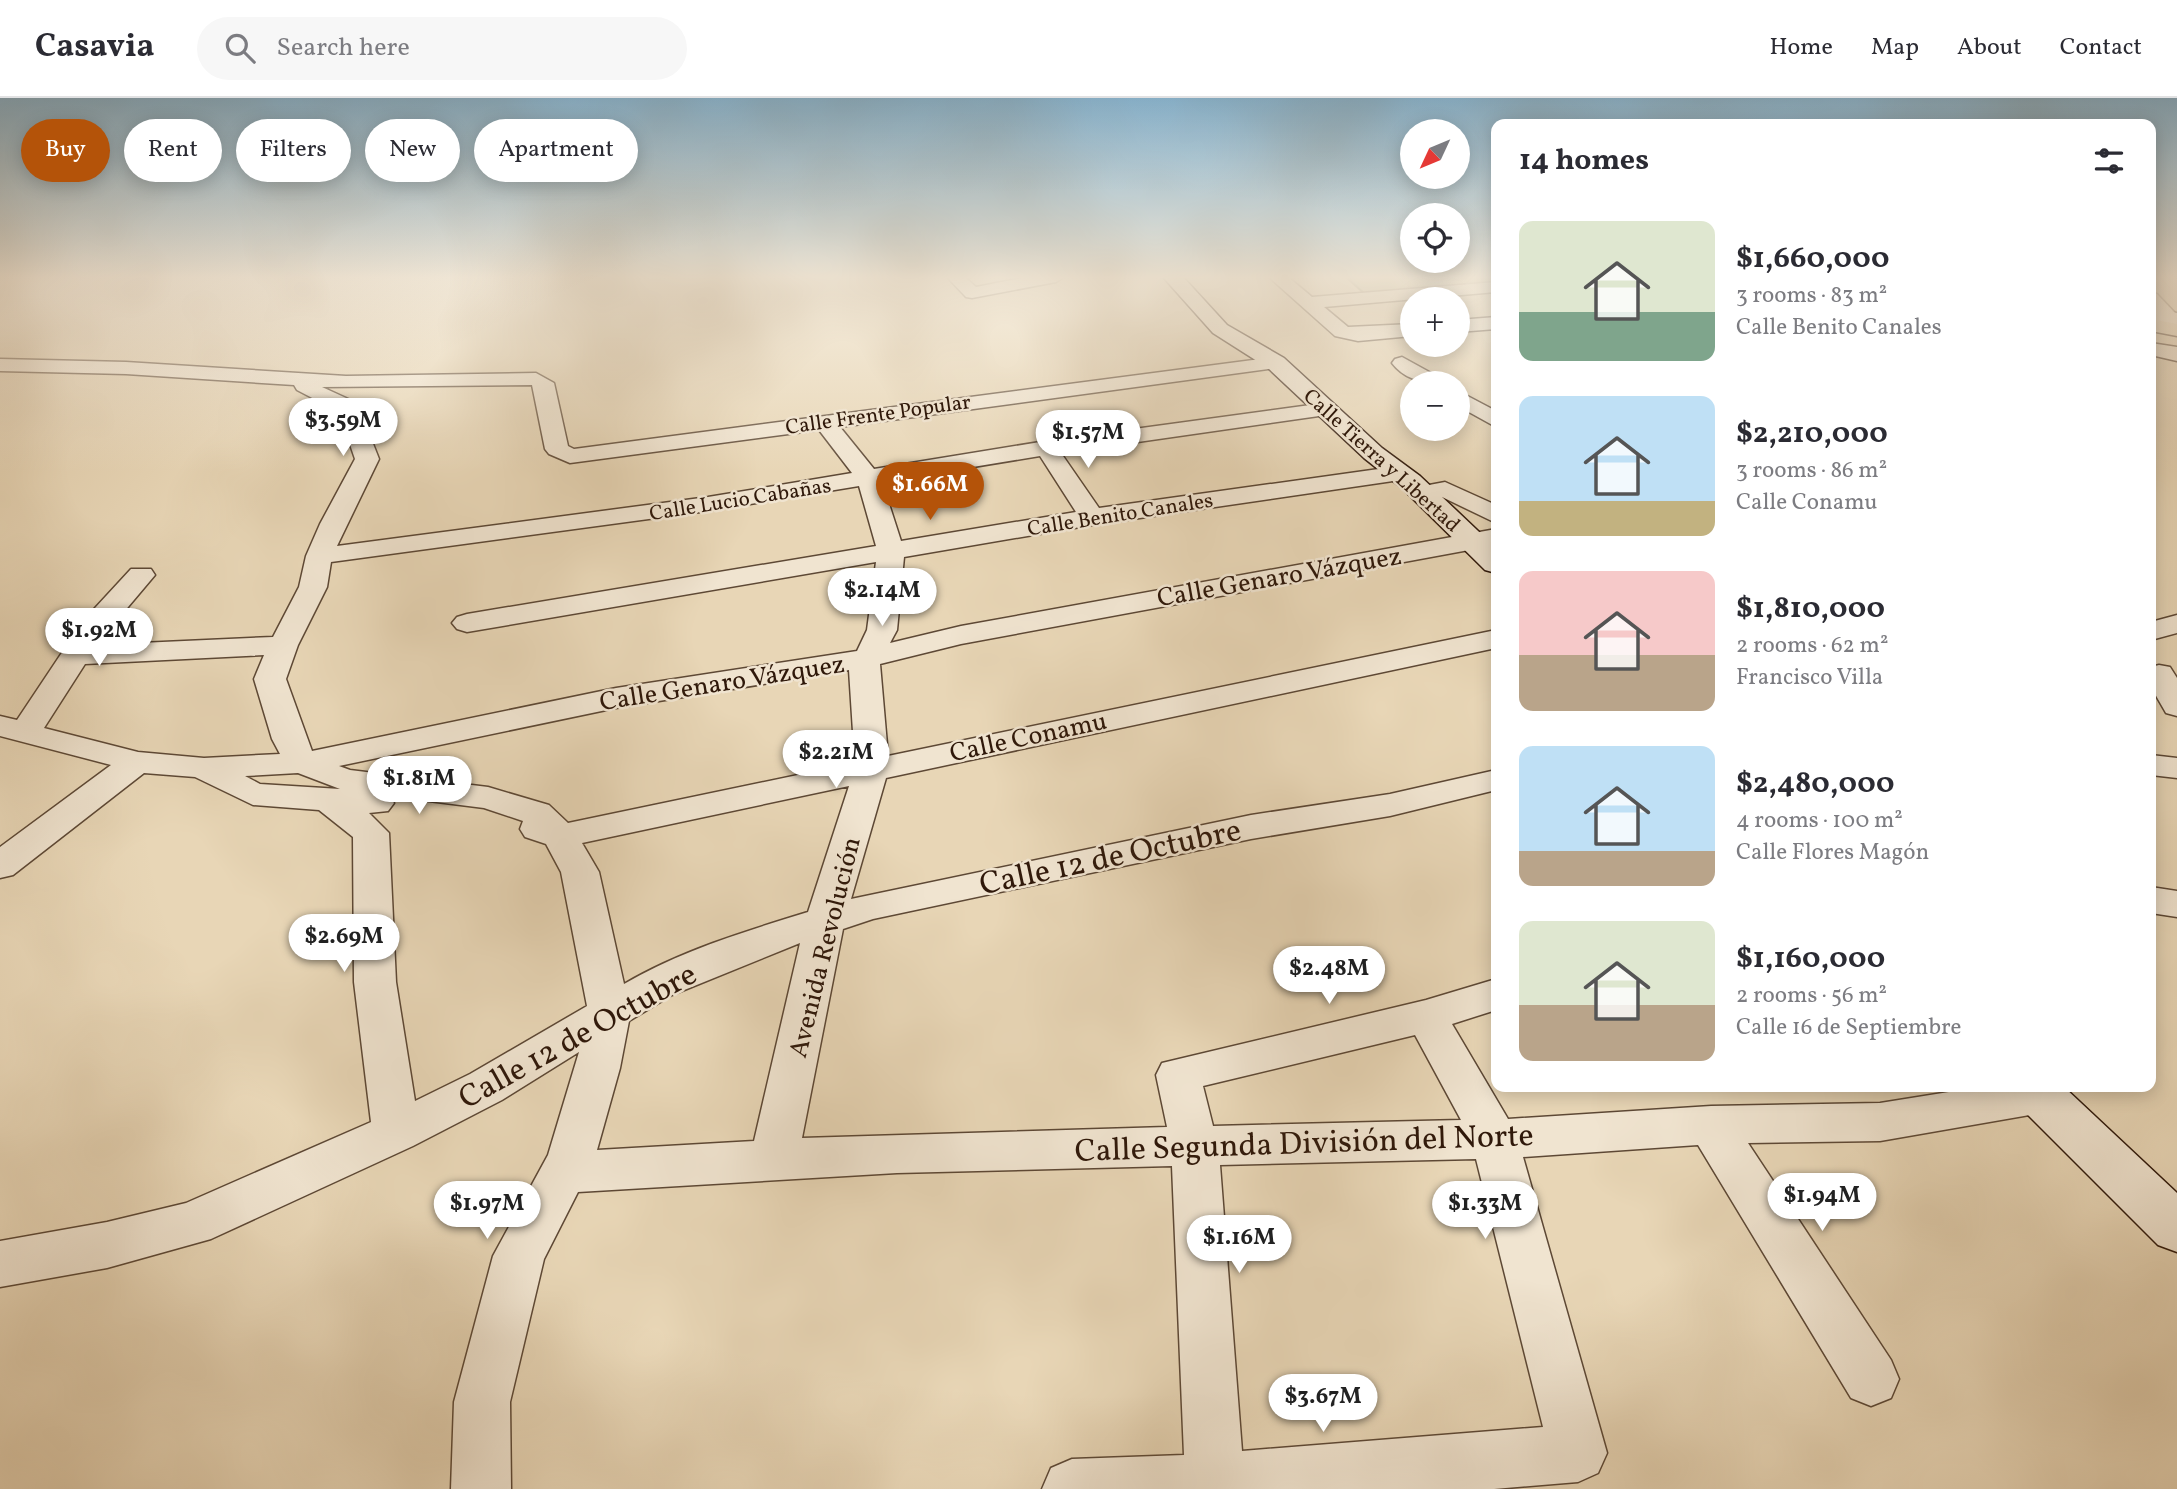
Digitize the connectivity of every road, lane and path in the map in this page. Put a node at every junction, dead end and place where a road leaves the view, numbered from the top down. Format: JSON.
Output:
{"nodes":[{"id":1,"x":1241,"y":342,"type":"edge"},
{"id":2,"x":2156,"y":350,"type":"edge"},
{"id":3,"x":2177,"y":354,"type":"edge"},
{"id":4,"x":1276,"y":363,"type":"junction"},
{"id":5,"x":1402,"y":363,"type":"dead end"},
{"id":6,"x":0,"y":365,"type":"edge"},
{"id":7,"x":1415,"y":371,"type":"edge"},
{"id":8,"x":280,"y":378,"type":"junction"},
{"id":9,"x":1473,"y":397,"type":"edge"},
{"id":10,"x":1325,"y":409,"type":"junction"},
{"id":11,"x":1491,"y":415,"type":"edge"},
{"id":12,"x":824,"y":422,"type":"junction"},
{"id":13,"x":1046,"y":449,"type":"junction"},
{"id":14,"x":1401,"y":473,"type":"junction"},
{"id":15,"x":869,"y":479,"type":"junction"},
{"id":16,"x":1422,"y":492,"type":"junction"},
{"id":17,"x":1491,"y":512,"type":"edge"},
{"id":18,"x":1092,"y":517,"type":"junction"},
{"id":19,"x":1484,"y":539,"type":"edge"},
{"id":20,"x":891,"y":552,"type":"junction"},
{"id":21,"x":319,"y":556,"type":"junction"},
{"id":22,"x":141,"y":575,"type":"dead end"},
{"id":23,"x":467,"y":623,"type":"dead end"},
{"id":24,"x":2177,"y":624,"type":"edge"},
{"id":25,"x":2156,"y":630,"type":"edge"},
{"id":26,"x":1491,"y":640,"type":"edge"},
{"id":27,"x":283,"y":645,"type":"junction"},
{"id":28,"x":77,"y":655,"type":"junction"},
{"id":29,"x":868,"y":658,"type":"junction"},
{"id":30,"x":2159,"y":674,"type":"dead end"},
{"id":31,"x":2177,"y":706,"type":"edge"},
{"id":32,"x":12,"y":730,"type":"edge"},
{"id":33,"x":137,"y":761,"type":"junction"},
{"id":34,"x":302,"y":763,"type":"junction"},
{"id":35,"x":2156,"y":766,"type":"edge"},
{"id":36,"x":204,"y":768,"type":"junction"},
{"id":37,"x":872,"y":768,"type":"junction"},
{"id":38,"x":2177,"y":768,"type":"edge"},
{"id":39,"x":1491,"y":781,"type":"edge"},
{"id":40,"x":329,"y":800,"type":"junction"},
{"id":41,"x":560,"y":836,"type":"junction"},
{"id":42,"x":0,"y":866,"type":"edge"},
{"id":43,"x":2156,"y":901,"type":"edge"},
{"id":44,"x":2177,"y":905,"type":"edge"},
{"id":45,"x":825,"y":920,"type":"junction"},
{"id":46,"x":1491,"y":996,"type":"edge"},
{"id":47,"x":609,"y":1012,"type":"junction"},
{"id":48,"x":1426,"y":1016,"type":"junction"},
{"id":49,"x":2032,"y":1092,"type":"edge"},
{"id":50,"x":2038,"y":1092,"type":"edge"},
{"id":51,"x":1711,"y":1125,"type":"junction"},
{"id":52,"x":396,"y":1132,"type":"junction"},
{"id":53,"x":1495,"y":1139,"type":"junction"},
{"id":54,"x":1195,"y":1146,"type":"junction"},
{"id":55,"x":774,"y":1160,"type":"junction"},
{"id":56,"x":564,"y":1172,"type":"junction"},
{"id":57,"x":2177,"y":1228,"type":"edge"},
{"id":58,"x":0,"y":1264,"type":"edge"},
{"id":59,"x":1871,"y":1379,"type":"dead end"},
{"id":60,"x":1215,"y":1486,"type":"edge"},
{"id":61,"x":481,"y":1489,"type":"edge"},
{"id":62,"x":1072,"y":1489,"type":"edge"}],
"edges":[{"from":1,"to":4,"type":"street","name":"Calle Tierra y Libertad"},
{"from":2,"to":3,"type":"street"},
{"from":4,"to":10,"type":"street","name":"Calle Tierra y Libertad"},
{"from":4,"to":12,"type":"street","name":"Calle Frente Popular"},
{"from":5,"to":7,"type":"street"},
{"from":6,"to":8,"type":"street"},
{"from":8,"to":12,"type":"street","name":"Calle Frente Popular"},
{"from":8,"to":21,"type":"street"},
{"from":9,"to":11,"type":"street"},
{"from":10,"to":13,"type":"street","name":"Calle Lucio Cabañas"},
{"from":10,"to":14,"type":"street","name":"Calle Tierra y Libertad"},
{"from":12,"to":15,"type":"street","name":"Avenida Revolución"},
{"from":13,"to":15,"type":"street","name":"Calle Lucio Cabañas"},
{"from":13,"to":18,"type":"street"},
{"from":14,"to":16,"type":"street","name":"Calle Tierra y Libertad"},
{"from":14,"to":18,"type":"street","name":"Calle Benito Canales"},
{"from":15,"to":20,"type":"street","name":"Avenida Revolución"},
{"from":15,"to":21,"type":"street","name":"Calle Lucio Cabañas"},
{"from":16,"to":17,"type":"street"},
{"from":16,"to":19,"type":"street","name":"Calle Tierra y Libertad"},
{"from":18,"to":20,"type":"street","name":"Calle Benito Canales"},
{"from":19,"to":29,"type":"street","name":"Calle Genaro Vázquez"},
{"from":20,"to":23,"type":"street","name":"Calle Benito Canales"},
{"from":20,"to":29,"type":"street","name":"Avenida Revolución"},
{"from":21,"to":27,"type":"street"},
{"from":22,"to":28,"type":"street"},
{"from":24,"to":25,"type":"street"},
{"from":26,"to":37,"type":"street","name":"Calle Conamu"},
{"from":27,"to":28,"type":"street"},
{"from":27,"to":34,"type":"street"},
{"from":28,"to":32,"type":"street"},
{"from":29,"to":34,"type":"street","name":"Calle Genaro Vázquez"},
{"from":29,"to":37,"type":"street","name":"Avenida Revolución"},
{"from":30,"to":31,"type":"street"},
{"from":32,"to":33,"type":"street"},
{"from":33,"to":36,"type":"street"},
{"from":33,"to":42,"type":"street"},
{"from":34,"to":36,"type":"street","name":"Calle Genaro Vázquez"},
{"from":34,"to":41,"type":"street"},
{"from":35,"to":38,"type":"street"},
{"from":36,"to":40,"type":"street"},
{"from":37,"to":41,"type":"street","name":"Calle Conamu"},
{"from":37,"to":45,"type":"street","name":"Avenida Revolución"},
{"from":39,"to":45,"type":"street","name":"Calle 12 de Octubre"},
{"from":40,"to":41,"type":"street"},
{"from":40,"to":52,"type":"street"},
{"from":41,"to":47,"type":"street"},
{"from":43,"to":44,"type":"street"},
{"from":45,"to":47,"type":"street","name":"Calle 12 de Octubre"},
{"from":45,"to":55,"type":"street","name":"Avenida Revolución"},
{"from":46,"to":48,"type":"street"},
{"from":47,"to":52,"type":"street","name":"Calle 12 de Octubre"},
{"from":47,"to":56,"type":"street"},
{"from":48,"to":53,"type":"street"},
{"from":48,"to":54,"type":"street"},
{"from":49,"to":51,"type":"street","name":"Calle Segunda División del Norte"},
{"from":50,"to":57,"type":"street"},
{"from":51,"to":53,"type":"street","name":"Calle Segunda División del Norte"},
{"from":51,"to":59,"type":"street"},
{"from":52,"to":58,"type":"street","name":"Calle 12 de Octubre"},
{"from":53,"to":54,"type":"street","name":"Calle Segunda División del Norte"},
{"from":53,"to":60,"type":"street"},
{"from":54,"to":55,"type":"street","name":"Calle Segunda División del Norte"},
{"from":54,"to":60,"type":"street"},
{"from":55,"to":56,"type":"street","name":"Calle Segunda División del Norte"},
{"from":56,"to":61,"type":"street"},
{"from":60,"to":62,"type":"street"}]}
